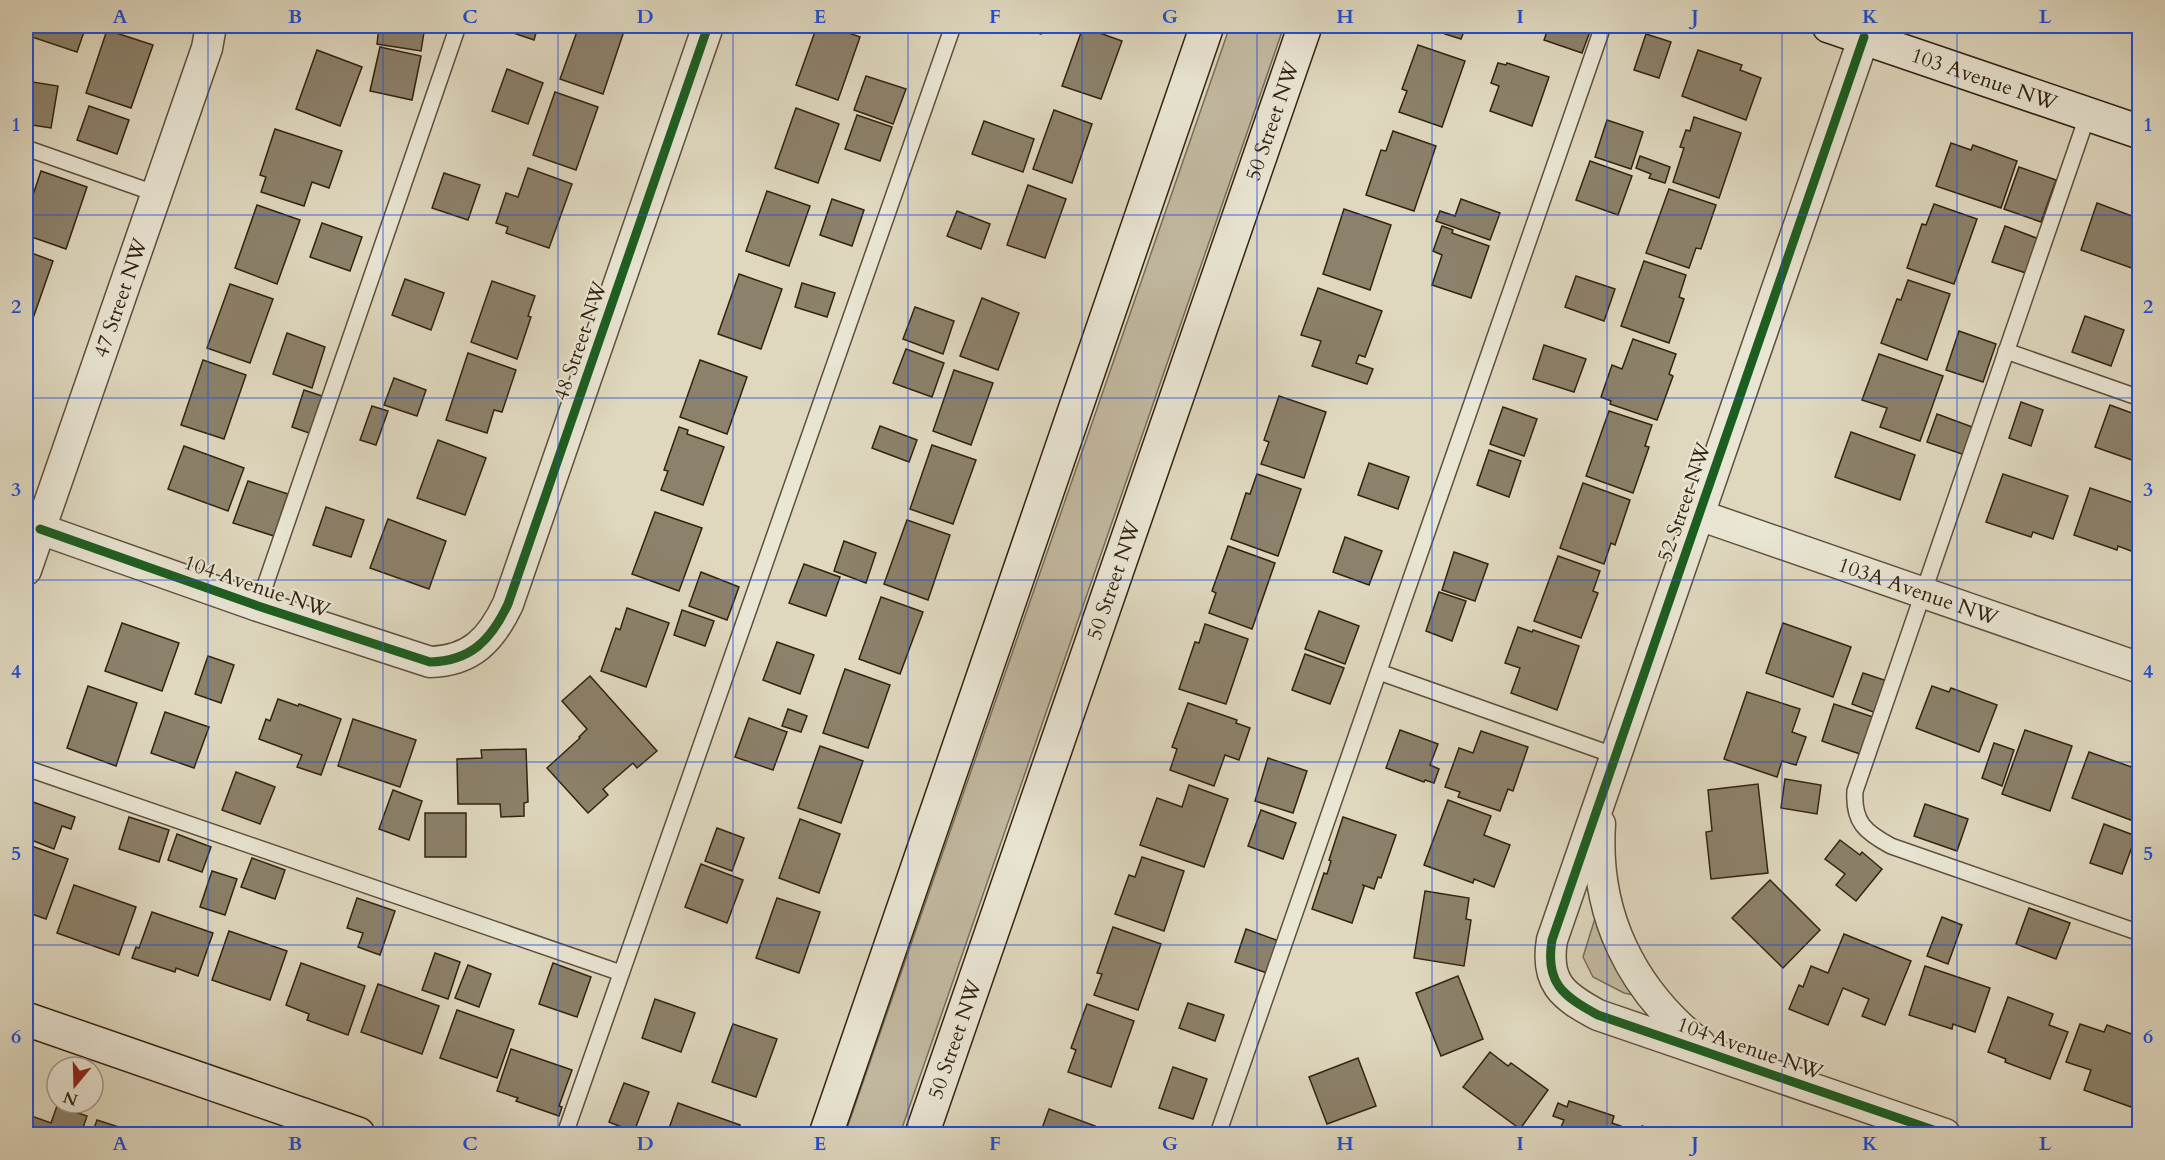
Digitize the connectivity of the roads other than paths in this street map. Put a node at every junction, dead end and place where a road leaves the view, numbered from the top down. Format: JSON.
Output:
{"nodes":[{"id":1,"x":211,"y":26,"type":"edge"},
{"id":2,"x":458,"y":26,"type":"edge"},
{"id":3,"x":708,"y":26,"type":"edge"},
{"id":4,"x":954,"y":26,"type":"edge"},
{"id":5,"x":1207,"y":26,"type":"edge"},
{"id":6,"x":1305,"y":26,"type":"edge"},
{"id":7,"x":1603,"y":26,"type":"edge"},
{"id":8,"x":1829,"y":26,"type":"edge"},
{"id":9,"x":1863,"y":37,"type":"junction"},
{"id":10,"x":2088,"y":114,"type":"junction"},
{"id":11,"x":2139,"y":132,"type":"edge"},
{"id":12,"x":26,"y":148,"type":"edge"},
{"id":13,"x":157,"y":194,"type":"junction"},
{"id":14,"x":2006,"y":351,"type":"junction"},
{"id":15,"x":2139,"y":398,"type":"edge"},
{"id":16,"x":1699,"y":515,"type":"junction"},
{"id":17,"x":40,"y":529,"type":"junction"},
{"id":18,"x":26,"y":570,"type":"edge"},
{"id":19,"x":1923,"y":592,"type":"junction"},
{"id":20,"x":258,"y":606,"type":"junction"},
{"id":21,"x":465,"y":656,"type":"joint"},
{"id":22,"x":2139,"y":668,"type":"edge"},
{"id":23,"x":1379,"y":672,"type":"junction"},
{"id":24,"x":1616,"y":756,"type":"junction"},
{"id":25,"x":26,"y":768,"type":"edge"},
{"id":26,"x":1603,"y":793,"type":"junction"},
{"id":27,"x":2139,"y":933,"type":"edge"},
{"id":28,"x":1621,"y":947,"type":"joint"},
{"id":29,"x":621,"y":973,"type":"junction"},
{"id":30,"x":1554,"y":980,"type":"joint"},
{"id":31,"x":26,"y":1019,"type":"edge"},
{"id":32,"x":1712,"y":1054,"type":"junction"},
{"id":33,"x":339,"y":1131,"type":"edge"},
{"id":34,"x":566,"y":1134,"type":"edge"},
{"id":35,"x":826,"y":1134,"type":"edge"},
{"id":36,"x":922,"y":1134,"type":"edge"},
{"id":37,"x":1218,"y":1134,"type":"edge"},
{"id":38,"x":1945,"y":1134,"type":"edge"}],
"edges":[{"from":1,"to":13,"type":"street","name":"47 Street NW"},
{"from":2,"to":20,"type":"lane"},
{"from":3,"to":21,"type":"street","name":"48 Street NW"},
{"from":4,"to":29,"type":"lane"},
{"from":5,"to":35,"type":"main road"},
{"from":6,"to":36,"type":"main road","name":"50 Street NW"},
{"from":7,"to":23,"type":"lane"},
{"from":8,"to":9,"type":"main road","name":"103 Avenue NW"},
{"from":9,"to":10,"type":"main road","name":"103 Avenue NW"},
{"from":9,"to":16,"type":"street","name":"52 Street NW"},
{"from":10,"to":11,"type":"main road","name":"103 Avenue NW"},
{"from":10,"to":14,"type":"lane"},
{"from":12,"to":13,"type":"lane"},
{"from":13,"to":17,"type":"street","name":"47 Street NW"},
{"from":14,"to":15,"type":"lane"},
{"from":14,"to":19,"type":"lane"},
{"from":16,"to":19,"type":"street","name":"103A Avenue NW"},
{"from":16,"to":24,"type":"street","name":"52 Street NW"},
{"from":17,"to":18,"type":"street","name":"47 Street NW"},
{"from":17,"to":20,"type":"street","name":"104 Avenue NW"},
{"from":19,"to":22,"type":"street","name":"103A Avenue NW"},
{"from":19,"to":27,"type":"lane"},
{"from":20,"to":21,"type":"street","name":"104 Avenue NW"},
{"from":23,"to":24,"type":"lane"},
{"from":23,"to":37,"type":"lane"},
{"from":24,"to":26,"type":"street","name":"52 Street NW"},
{"from":25,"to":29,"type":"lane"},
{"from":26,"to":28,"type":"street","name":"52 Street NW"},
{"from":26,"to":30,"type":"street","name":"52 Street NW"},
{"from":28,"to":32,"type":"street","name":"104 Avenue NW"},
{"from":29,"to":34,"type":"lane"},
{"from":30,"to":32,"type":"street","name":"104 Avenue NW"},
{"from":31,"to":33,"type":"main road"},
{"from":32,"to":38,"type":"street","name":"104 Avenue NW"}]}
